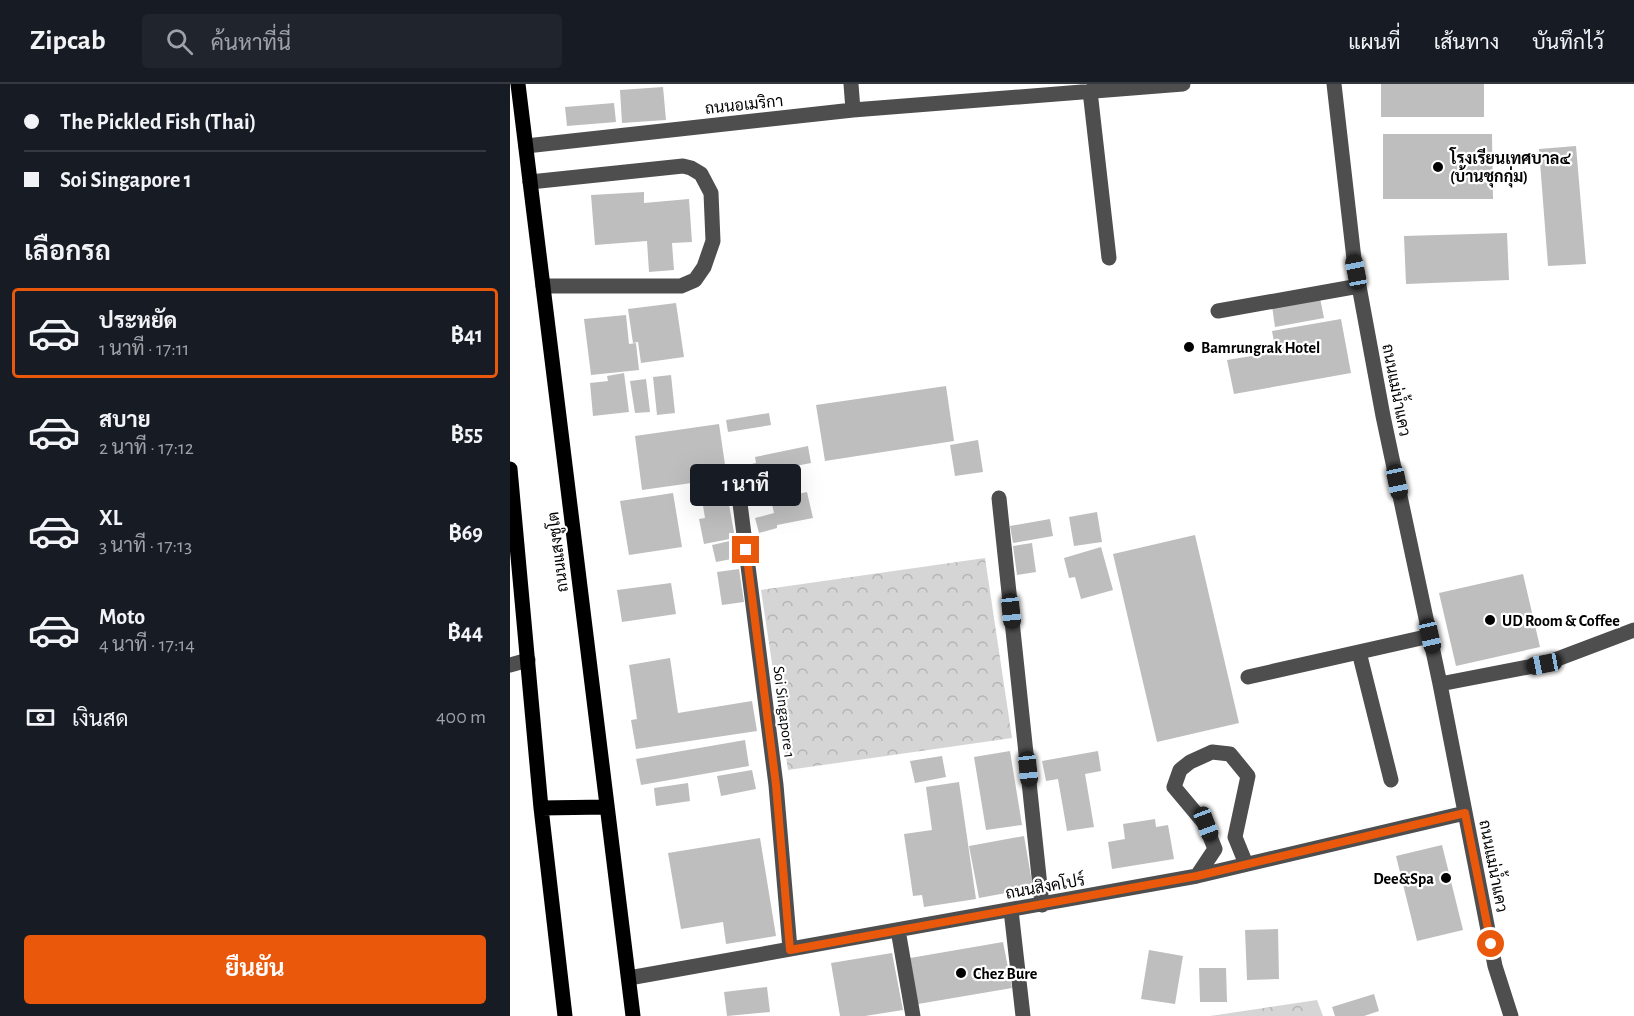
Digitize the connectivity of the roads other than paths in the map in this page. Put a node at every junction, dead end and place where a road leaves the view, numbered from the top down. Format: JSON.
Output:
{"nodes":[{"id":1,"x":518,"y":84,"type":"edge"},
{"id":2,"x":851,"y":84,"type":"edge"},
{"id":3,"x":1181,"y":84,"type":"edge"},
{"id":4,"x":1334,"y":84,"type":"edge"},
{"id":5,"x":1090,"y":91,"type":"junction"},
{"id":6,"x":853,"y":110,"type":"junction"},
{"id":7,"x":526,"y":146,"type":"junction"},
{"id":8,"x":530,"y":182,"type":"junction"},
{"id":9,"x":1109,"y":258,"type":"dead end"},
{"id":10,"x":543,"y":286,"type":"junction"},
{"id":11,"x":1359,"y":286,"type":"junction"},
{"id":12,"x":1218,"y":311,"type":"dead end"},
{"id":13,"x":510,"y":469,"type":"edge"},
{"id":14,"x":736,"y":480,"type":"dead end"},
{"id":15,"x":999,"y":498,"type":"dead end"},
{"id":16,"x":1634,"y":630,"type":"edge"},
{"id":17,"x":1430,"y":636,"type":"junction"},
{"id":18,"x":1359,"y":652,"type":"junction"},
{"id":19,"x":528,"y":660,"type":"junction"},
{"id":20,"x":510,"y":665,"type":"edge"},
{"id":21,"x":1248,"y":677,"type":"dead end"},
{"id":22,"x":1440,"y":684,"type":"junction"},
{"id":23,"x":1391,"y":780,"type":"dead end"},
{"id":24,"x":606,"y":807,"type":"junction"},
{"id":25,"x":541,"y":808,"type":"junction"},
{"id":26,"x":1465,"y":813,"type":"junction"},
{"id":27,"x":1246,"y":864,"type":"junction"},
{"id":28,"x":1197,"y":876,"type":"junction"},
{"id":29,"x":1042,"y":905,"type":"junction"},
{"id":30,"x":1011,"y":910,"type":"junction"},
{"id":31,"x":898,"y":930,"type":"junction"},
{"id":32,"x":790,"y":950,"type":"junction"},
{"id":33,"x":629,"y":978,"type":"junction"},
{"id":34,"x":565,"y":1016,"type":"edge"},
{"id":35,"x":633,"y":1016,"type":"edge"},
{"id":36,"x":913,"y":1016,"type":"edge"},
{"id":37,"x":1023,"y":1016,"type":"edge"},
{"id":38,"x":1512,"y":1016,"type":"edge"}],
"edges":[{"from":1,"to":7,"type":"main road","name":"ถนนแสงชูโต"},
{"from":2,"to":6,"type":"street"},
{"from":3,"to":5,"type":"street","name":"ถนนอเมริกา"},
{"from":4,"to":11,"type":"street","name":"ถนนแม่น้ำแคว"},
{"from":5,"to":6,"type":"street","name":"ถนนอเมริกา"},
{"from":5,"to":9,"type":"street"},
{"from":6,"to":7,"type":"street","name":"ถนนอเมริกา"},
{"from":7,"to":8,"type":"main road","name":"ถนนแสงชูโต"},
{"from":8,"to":10,"type":"main road","name":"ถนนแสงชูโต"},
{"from":8,"to":10,"type":"street"},
{"from":10,"to":24,"type":"main road","name":"ถนนแสงชูโต"},
{"from":11,"to":12,"type":"street"},
{"from":11,"to":17,"type":"street","name":"ถนนแม่น้ำแคว"},
{"from":13,"to":19,"type":"main road"},
{"from":14,"to":32,"type":"street","name":"Soi Singapore 1"},
{"from":15,"to":29,"type":"street"},
{"from":16,"to":22,"type":"street"},
{"from":17,"to":18,"type":"street"},
{"from":17,"to":22,"type":"street","name":"ถนนแม่น้ำแคว"},
{"from":18,"to":21,"type":"street"},
{"from":18,"to":23,"type":"street"},
{"from":19,"to":20,"type":"street"},
{"from":19,"to":25,"type":"main road"},
{"from":22,"to":26,"type":"street","name":"ถนนแม่น้ำแคว"},
{"from":24,"to":25,"type":"main road"},
{"from":24,"to":33,"type":"main road","name":"ถนนแสงชูโต"},
{"from":25,"to":34,"type":"main road"},
{"from":26,"to":27,"type":"street","name":"ถนนสิงคโปร์"},
{"from":26,"to":38,"type":"street","name":"ถนนแม่น้ำแคว"},
{"from":27,"to":28,"type":"street","name":"ถนนสิงคโปร์"},
{"from":27,"to":28,"type":"street"},
{"from":28,"to":29,"type":"street","name":"ถนนสิงคโปร์"},
{"from":29,"to":30,"type":"street","name":"ถนนสิงคโปร์"},
{"from":30,"to":31,"type":"street","name":"ถนนสิงคโปร์"},
{"from":30,"to":37,"type":"street"},
{"from":31,"to":32,"type":"street","name":"ถนนสิงคโปร์"},
{"from":31,"to":36,"type":"street"},
{"from":32,"to":33,"type":"street","name":"ถนนสิงคโปร์"},
{"from":33,"to":35,"type":"main road","name":"ถนนแสงชูโต"}]}
